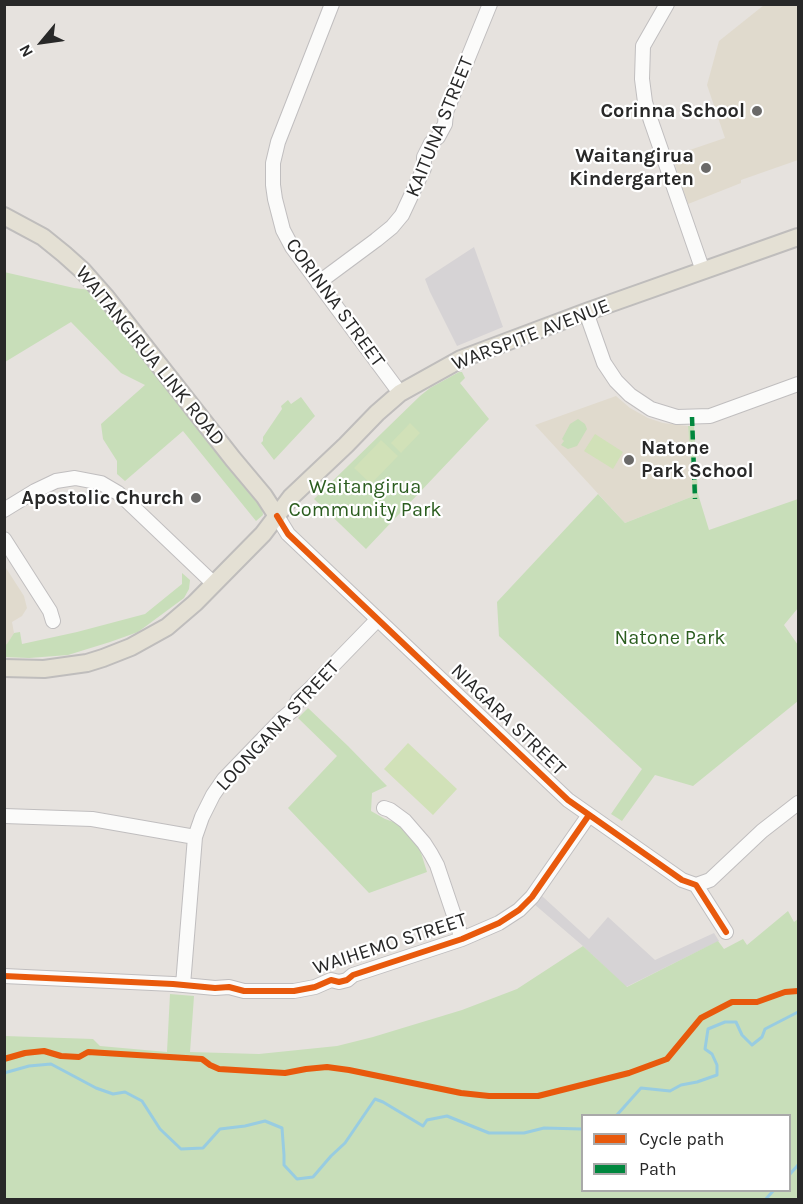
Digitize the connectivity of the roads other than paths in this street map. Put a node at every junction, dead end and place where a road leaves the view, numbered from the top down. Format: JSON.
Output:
{"nodes":[{"id":1,"x":332,"y":4,"type":"edge"},
{"id":2,"x":490,"y":4,"type":"edge"},
{"id":3,"x":667,"y":4,"type":"edge"},
{"id":4,"x":4,"y":216,"type":"edge"},
{"id":5,"x":798,"y":237,"type":"edge"},
{"id":6,"x":703,"y":271,"type":"junction"},
{"id":7,"x":318,"y":284,"type":"junction"},
{"id":8,"x":586,"y":312,"type":"junction"},
{"id":9,"x":798,"y":384,"type":"edge"},
{"id":10,"x":400,"y":393,"type":"junction"},
{"id":11,"x":4,"y":510,"type":"edge"},
{"id":12,"x":277,"y":516,"type":"junction"},
{"id":13,"x":4,"y":539,"type":"edge"},
{"id":14,"x":213,"y":583,"type":"junction"},
{"id":15,"x":377,"y":620,"type":"junction"},
{"id":16,"x":53,"y":621,"type":"dead end"},
{"id":17,"x":4,"y":668,"type":"edge"},
{"id":18,"x":798,"y":803,"type":"edge"},
{"id":19,"x":384,"y":808,"type":"dead end"},
{"id":20,"x":589,"y":815,"type":"junction"},
{"id":21,"x":4,"y":816,"type":"edge"},
{"id":22,"x":195,"y":837,"type":"junction"},
{"id":23,"x":696,"y":885,"type":"junction"},
{"id":24,"x":726,"y":932,"type":"dead end"},
{"id":25,"x":462,"y":939,"type":"junction"},
{"id":26,"x":4,"y":976,"type":"edge"},
{"id":27,"x":183,"y":985,"type":"junction"}],
"edges":[{"from":1,"to":7,"type":"street","name":"CORINNA STREET"},
{"from":2,"to":7,"type":"street","name":"KAITUNA STREET"},
{"from":3,"to":6,"type":"street"},
{"from":4,"to":12,"type":"main road","name":"WAITANGIRUA LINK ROAD"},
{"from":5,"to":6,"type":"main road","name":"WARSPITE AVENUE"},
{"from":6,"to":8,"type":"main road","name":"WARSPITE AVENUE"},
{"from":7,"to":10,"type":"street","name":"CORINNA STREET"},
{"from":8,"to":9,"type":"street"},
{"from":8,"to":10,"type":"main road","name":"WARSPITE AVENUE"},
{"from":10,"to":12,"type":"main road","name":"WARSPITE AVENUE"},
{"from":11,"to":14,"type":"street"},
{"from":12,"to":14,"type":"main road","name":"WARSPITE AVENUE"},
{"from":12,"to":15,"type":"street","name":"NIAGARA STREET"},
{"from":13,"to":16,"type":"street"},
{"from":14,"to":17,"type":"main road","name":"WARSPITE AVENUE"},
{"from":15,"to":20,"type":"street","name":"NIAGARA STREET"},
{"from":15,"to":22,"type":"street","name":"LOONGANA STREET"},
{"from":18,"to":23,"type":"street"},
{"from":19,"to":25,"type":"street"},
{"from":20,"to":23,"type":"street","name":"NIAGARA STREET"},
{"from":20,"to":25,"type":"street","name":"WAIHEMO STREET"},
{"from":21,"to":22,"type":"street"},
{"from":22,"to":27,"type":"street","name":"LOONGANA STREET"},
{"from":23,"to":24,"type":"street"},
{"from":25,"to":27,"type":"street","name":"WAIHEMO STREET"},
{"from":26,"to":27,"type":"street","name":"WAIHEMO STREET"}]}
